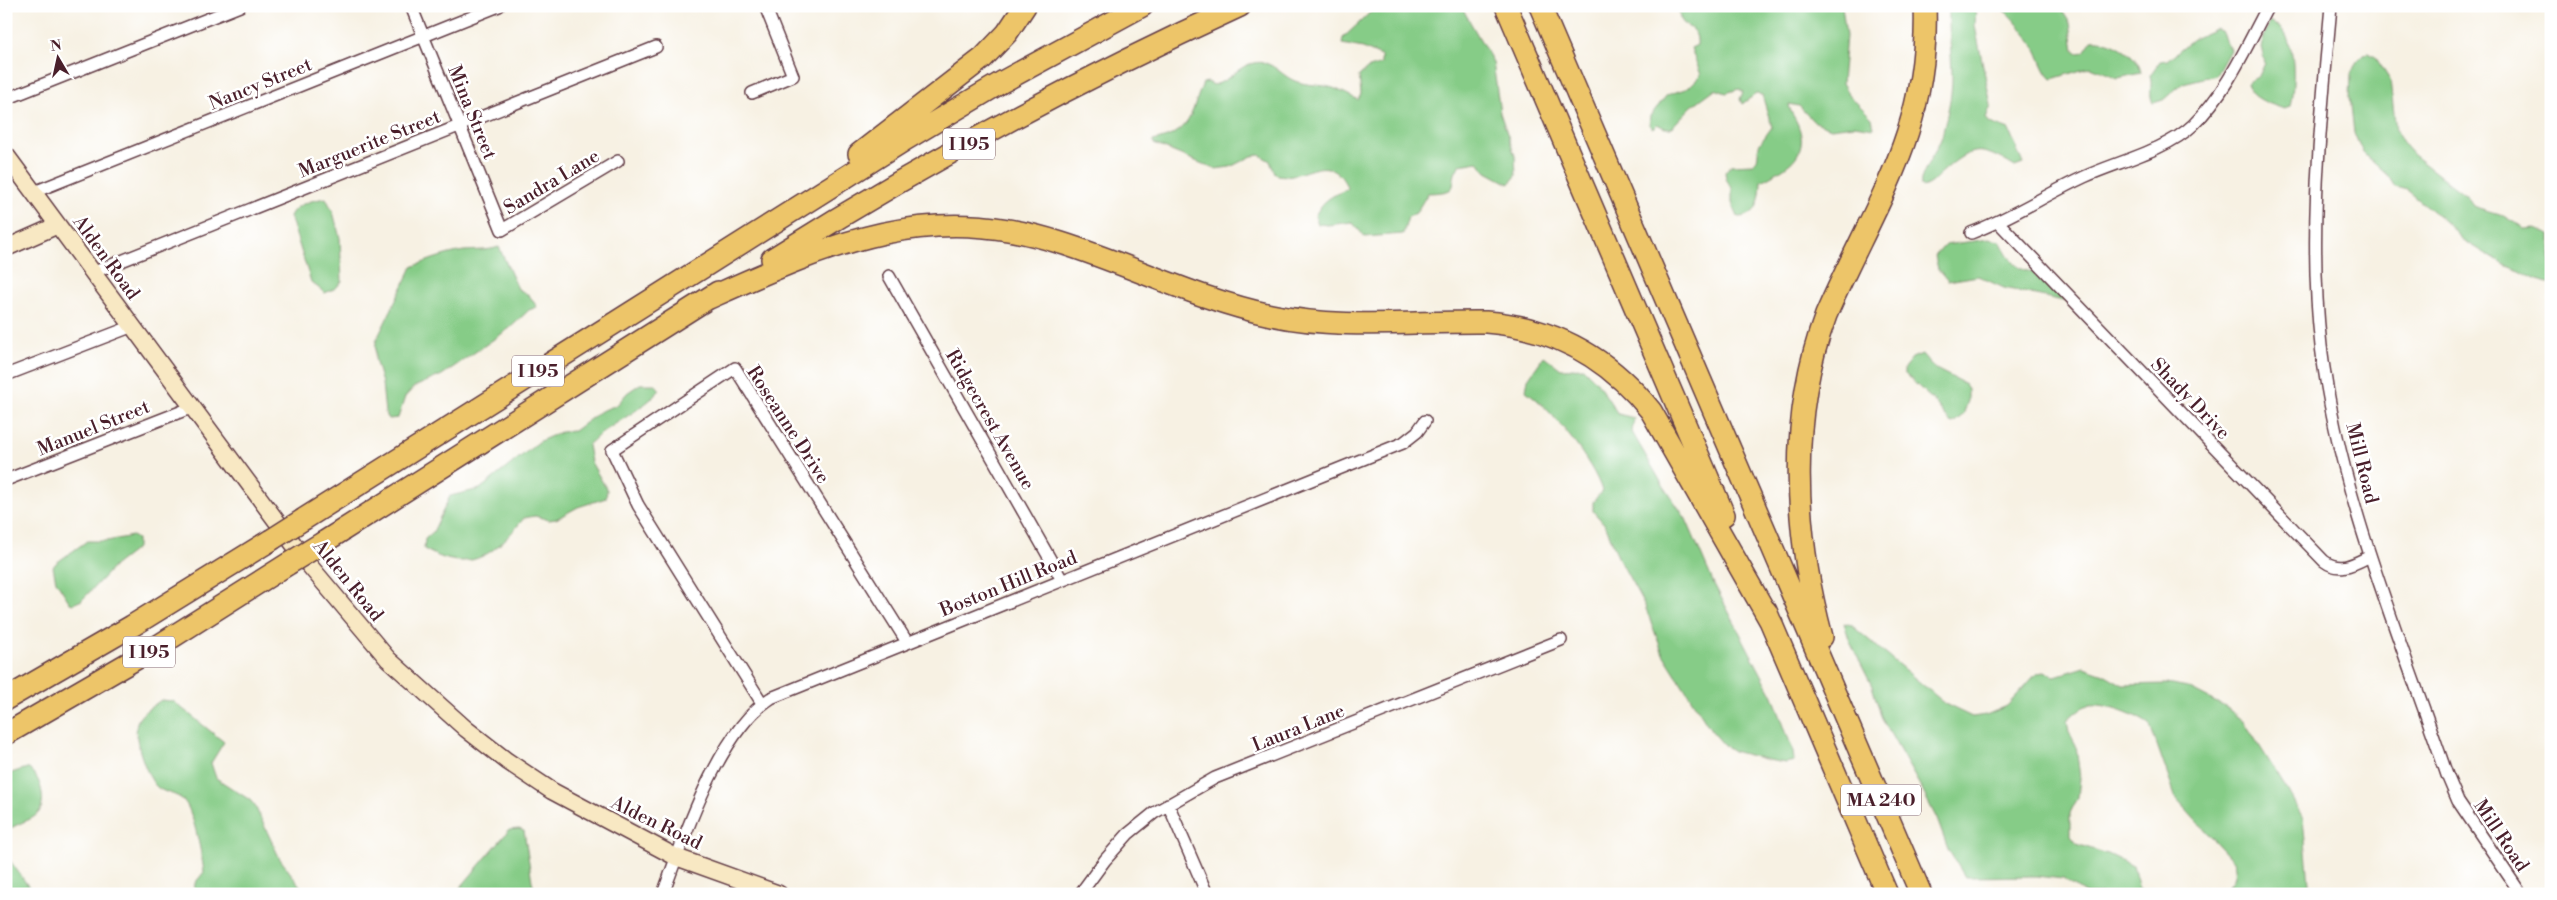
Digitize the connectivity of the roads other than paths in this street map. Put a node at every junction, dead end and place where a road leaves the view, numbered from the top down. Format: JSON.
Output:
{"nodes":[{"id":1,"x":240,"y":6,"type":"edge"},
{"id":2,"x":411,"y":6,"type":"edge"},
{"id":3,"x":499,"y":6,"type":"edge"},
{"id":4,"x":764,"y":6,"type":"edge"},
{"id":5,"x":1025,"y":6,"type":"edge"},
{"id":6,"x":1142,"y":6,"type":"edge"},
{"id":7,"x":1240,"y":6,"type":"edge"},
{"id":8,"x":1506,"y":6,"type":"edge"},
{"id":9,"x":1540,"y":6,"type":"edge"},
{"id":10,"x":1925,"y":6,"type":"edge"},
{"id":11,"x":2268,"y":6,"type":"edge"},
{"id":12,"x":2331,"y":6,"type":"edge"},
{"id":13,"x":424,"y":36,"type":"junction"},
{"id":14,"x":656,"y":47,"type":"dead end"},
{"id":15,"x":752,"y":93,"type":"dead end"},
{"id":16,"x":6,"y":99,"type":"edge"},
{"id":17,"x":460,"y":126,"type":"junction"},
{"id":18,"x":6,"y":155,"type":"edge"},
{"id":19,"x":618,"y":161,"type":"dead end"},
{"id":20,"x":34,"y":192,"type":"junction"},
{"id":21,"x":773,"y":222,"type":"junction"},
{"id":22,"x":1999,"y":223,"type":"junction"},
{"id":23,"x":58,"y":225,"type":"junction"},
{"id":24,"x":502,"y":230,"type":"joint"},
{"id":25,"x":1972,"y":233,"type":"dead end"},
{"id":26,"x":6,"y":248,"type":"edge"},
{"id":27,"x":94,"y":272,"type":"junction"},
{"id":28,"x":889,"y":276,"type":"dead end"},
{"id":29,"x":707,"y":299,"type":"junction"},
{"id":30,"x":133,"y":326,"type":"junction"},
{"id":31,"x":6,"y":376,"type":"edge"},
{"id":32,"x":192,"y":407,"type":"junction"},
{"id":33,"x":1425,"y":421,"type":"dead end"},
{"id":34,"x":6,"y":480,"type":"edge"},
{"id":35,"x":2370,"y":556,"type":"junction"},
{"id":36,"x":1062,"y":580,"type":"junction"},
{"id":37,"x":1772,"y":624,"type":"junction"},
{"id":38,"x":1561,"y":640,"type":"dead end"},
{"id":39,"x":907,"y":642,"type":"junction"},
{"id":40,"x":6,"y":699,"type":"edge"},
{"id":41,"x":762,"y":703,"type":"junction"},
{"id":42,"x":1841,"y":707,"type":"junction"},
{"id":43,"x":6,"y":734,"type":"edge"},
{"id":44,"x":1168,"y":804,"type":"junction"},
{"id":45,"x":676,"y":857,"type":"junction"},
{"id":46,"x":663,"y":894,"type":"edge"},
{"id":47,"x":779,"y":894,"type":"edge"},
{"id":48,"x":1080,"y":894,"type":"edge"},
{"id":49,"x":1207,"y":894,"type":"edge"},
{"id":50,"x":1887,"y":894,"type":"edge"},
{"id":51,"x":1921,"y":894,"type":"edge"},
{"id":52,"x":2521,"y":894,"type":"edge"}],
"edges":[{"from":1,"to":16,"type":"street"},
{"from":2,"to":13,"type":"street","name":"Mina Street"},
{"from":3,"to":13,"type":"street","name":"Nancy Street"},
{"from":4,"to":15,"type":"street"},
{"from":5,"to":21,"type":"highway"},
{"from":6,"to":21,"type":"highway","number":"I 195"},
{"from":7,"to":29,"type":"highway","number":"I 195"},
{"from":8,"to":37,"type":"highway"},
{"from":9,"to":42,"type":"highway"},
{"from":10,"to":42,"type":"highway"},
{"from":11,"to":22,"type":"street"},
{"from":12,"to":35,"type":"street","name":"Mill Road"},
{"from":13,"to":17,"type":"street","name":"Mina Street"},
{"from":13,"to":20,"type":"street","name":"Nancy Street"},
{"from":14,"to":17,"type":"street","name":"Marguerite Street"},
{"from":17,"to":24,"type":"street","name":"Mina Street"},
{"from":17,"to":27,"type":"street","name":"Marguerite Street"},
{"from":18,"to":20,"type":"main road","name":"Alden Road"},
{"from":19,"to":24,"type":"street","name":"Sandra Lane"},
{"from":20,"to":23,"type":"main road","name":"Alden Road"},
{"from":21,"to":40,"type":"highway","number":"I 195","bridge":true},
{"from":22,"to":25,"type":"street"},
{"from":22,"to":35,"type":"street","name":"Shady Drive"},
{"from":23,"to":26,"type":"main road"},
{"from":23,"to":27,"type":"main road","name":"Alden Road"},
{"from":27,"to":30,"type":"main road","name":"Alden Road"},
{"from":28,"to":36,"type":"street","name":"Ridgecrest Avenue"},
{"from":29,"to":37,"type":"highway"},
{"from":29,"to":43,"type":"highway","number":"I 195","bridge":true},
{"from":30,"to":31,"type":"street"},
{"from":30,"to":32,"type":"main road","name":"Alden Road"},
{"from":32,"to":34,"type":"street","name":"Manuel Street"},
{"from":32,"to":45,"type":"main road","name":"Alden Road"},
{"from":33,"to":36,"type":"street","name":"Boston Hill Road"},
{"from":35,"to":52,"type":"street","name":"Mill Road"},
{"from":36,"to":39,"type":"street","name":"Boston Hill Road"},
{"from":37,"to":50,"type":"highway","number":"MA 240"},
{"from":38,"to":44,"type":"street","name":"Laura Lane"},
{"from":39,"to":41,"type":"street","name":"Boston Hill Road"},
{"from":39,"to":41,"type":"street","name":"Roseanne Drive"},
{"from":41,"to":45,"type":"street","name":"Boston Hill Road"},
{"from":42,"to":51,"type":"highway","number":"MA 240"},
{"from":44,"to":48,"type":"street","name":"Laura Lane"},
{"from":44,"to":49,"type":"street"},
{"from":45,"to":46,"type":"street","name":"Boston Hill Road"},
{"from":45,"to":47,"type":"main road","name":"Alden Road"}]}
